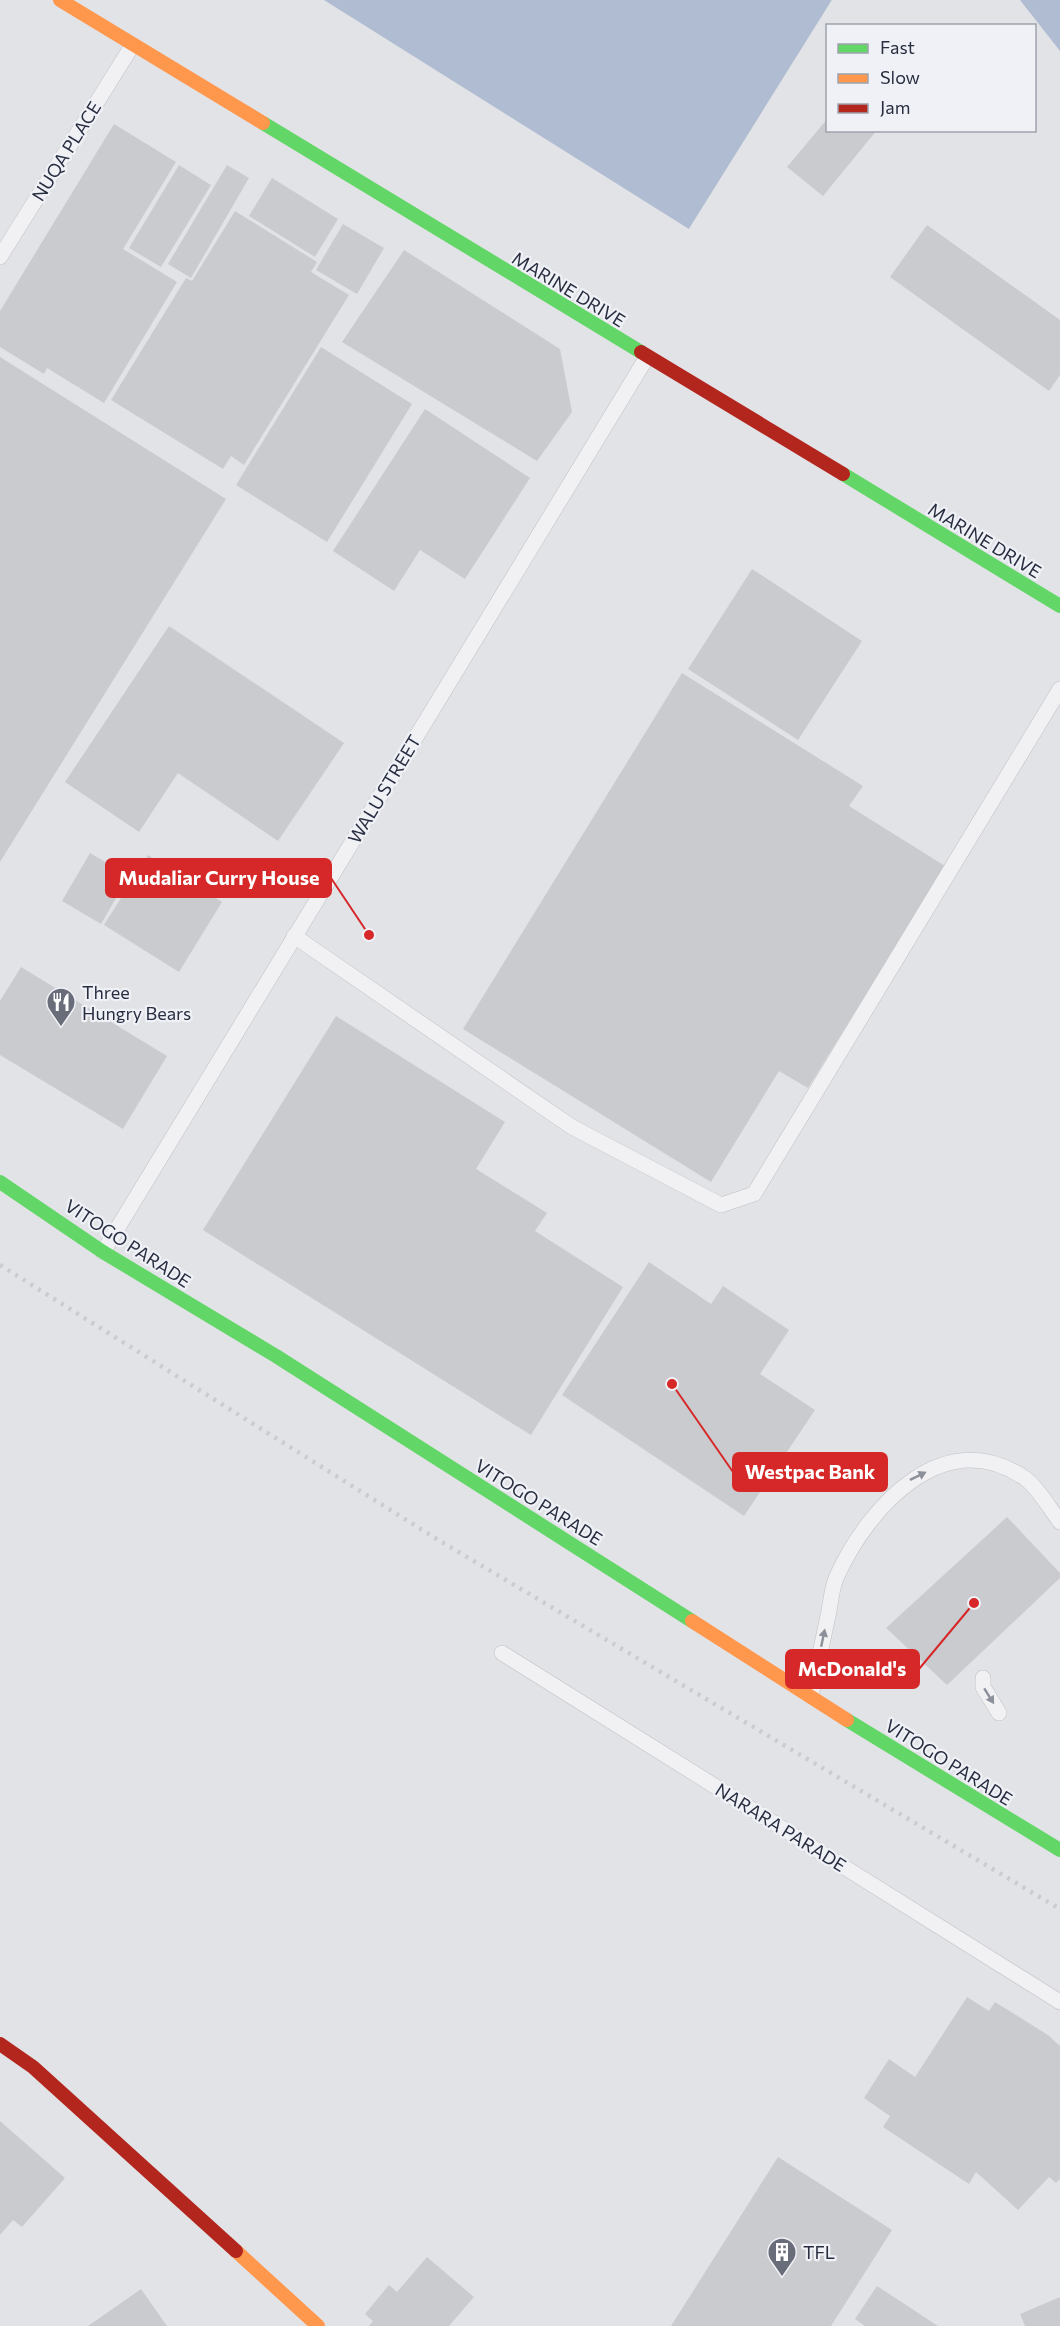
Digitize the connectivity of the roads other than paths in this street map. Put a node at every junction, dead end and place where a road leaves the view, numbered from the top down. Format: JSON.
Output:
{"nodes":[{"id":1,"x":60,"y":0,"type":"edge"},
{"id":2,"x":132,"y":46,"type":"junction"},
{"id":3,"x":0,"y":257,"type":"edge"},
{"id":4,"x":646,"y":357,"type":"junction"},
{"id":5,"x":1060,"y":606,"type":"edge"},
{"id":6,"x":1060,"y":690,"type":"edge"},
{"id":7,"x":294,"y":936,"type":"junction"},
{"id":8,"x":0,"y":1182,"type":"edge"},
{"id":9,"x":103,"y":1252,"type":"junction"},
{"id":10,"x":1060,"y":1522,"type":"edge"},
{"id":11,"x":502,"y":1653,"type":"dead end"},
{"id":12,"x":983,"y":1678,"type":"dead end"},
{"id":13,"x":811,"y":1696,"type":"junction"},
{"id":14,"x":999,"y":1713,"type":"dead end"},
{"id":15,"x":1060,"y":1850,"type":"edge"},
{"id":16,"x":1060,"y":2002,"type":"edge"},
{"id":17,"x":0,"y":2044,"type":"edge"},
{"id":18,"x":318,"y":2326,"type":"edge"}],
"edges":[{"from":1,"to":2,"type":"street","name":"MARINE DRIVE"},
{"from":2,"to":3,"type":"lane","name":"NUQA PLACE"},
{"from":2,"to":4,"type":"street","name":"MARINE DRIVE"},
{"from":4,"to":5,"type":"street","name":"MARINE DRIVE"},
{"from":4,"to":7,"type":"lane","name":"WALU STREET"},
{"from":6,"to":7,"type":"lane"},
{"from":7,"to":9,"type":"lane","name":"WALU STREET"},
{"from":8,"to":9,"type":"street","name":"VITOGO PARADE"},
{"from":9,"to":13,"type":"street","name":"VITOGO PARADE"},
{"from":13,"to":10,"type":"lane","one_way":true},
{"from":11,"to":16,"type":"lane","name":"NARARA PARADE"},
{"from":12,"to":14,"type":"lane","one_way":true},
{"from":13,"to":15,"type":"street","name":"VITOGO PARADE"},
{"from":17,"to":18,"type":"street"}]}
